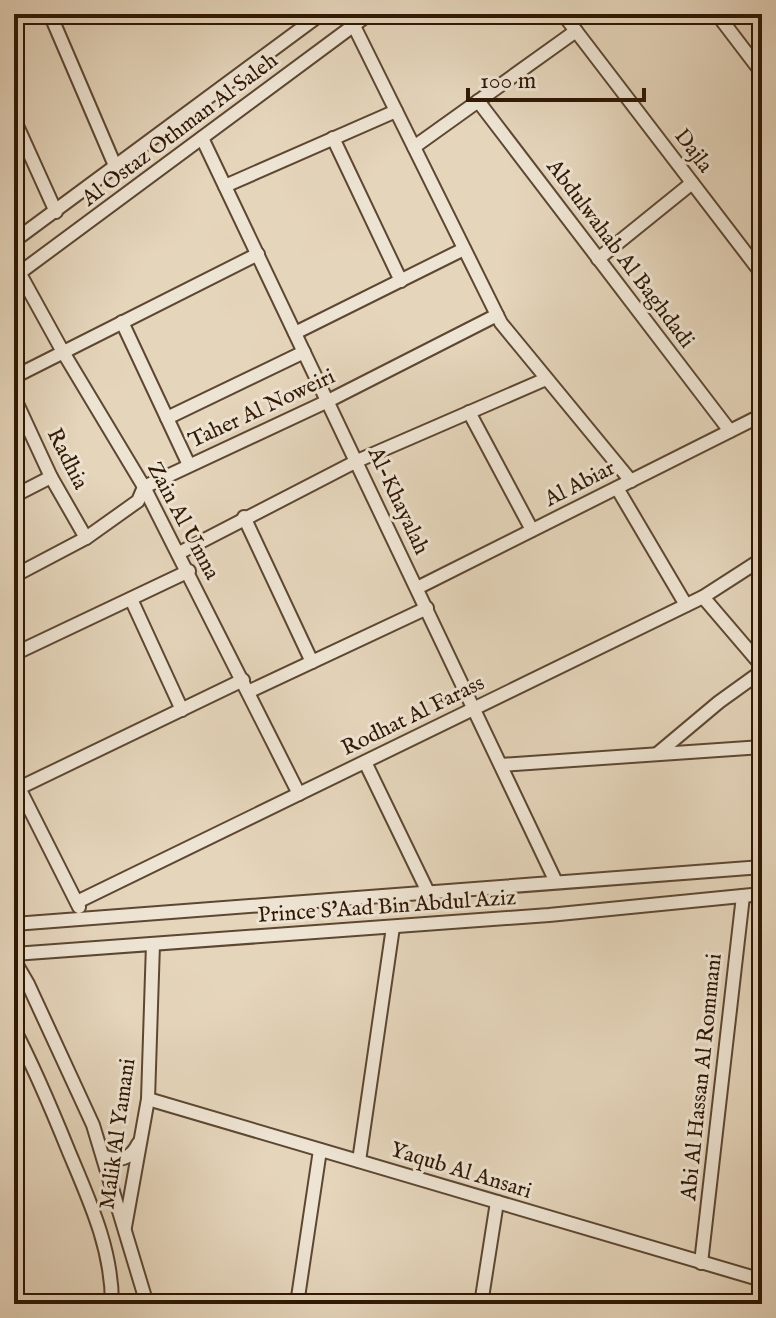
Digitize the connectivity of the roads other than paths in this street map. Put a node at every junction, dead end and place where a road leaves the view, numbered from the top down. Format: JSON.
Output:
{"nodes":[{"id":1,"x":50,"y":14,"type":"edge"},
{"id":2,"x":321,"y":14,"type":"edge"},
{"id":3,"x":369,"y":14,"type":"edge"},
{"id":4,"x":563,"y":14,"type":"edge"},
{"id":5,"x":717,"y":14,"type":"edge"},
{"id":6,"x":354,"y":26,"type":"junction"},
{"id":7,"x":576,"y":31,"type":"junction"},
{"id":8,"x":762,"y":73,"type":"edge"},
{"id":9,"x":478,"y":101,"type":"junction"},
{"id":10,"x":396,"y":111,"type":"junction"},
{"id":11,"x":14,"y":119,"type":"edge"},
{"id":12,"x":202,"y":138,"type":"junction"},
{"id":13,"x":333,"y":138,"type":"junction"},
{"id":14,"x":414,"y":147,"type":"junction"},
{"id":15,"x":116,"y":168,"type":"junction"},
{"id":16,"x":692,"y":183,"type":"junction"},
{"id":17,"x":225,"y":186,"type":"junction"},
{"id":18,"x":56,"y":212,"type":"junction"},
{"id":19,"x":14,"y":241,"type":"edge"},
{"id":20,"x":464,"y":249,"type":"junction"},
{"id":21,"x":258,"y":254,"type":"junction"},
{"id":22,"x":598,"y":259,"type":"junction"},
{"id":23,"x":762,"y":274,"type":"edge"},
{"id":24,"x":17,"y":276,"type":"edge"},
{"id":25,"x":401,"y":281,"type":"junction"},
{"id":26,"x":497,"y":315,"type":"junction"},
{"id":27,"x":122,"y":322,"type":"junction"},
{"id":28,"x":295,"y":333,"type":"junction"},
{"id":29,"x":63,"y":352,"type":"junction"},
{"id":30,"x":304,"y":352,"type":"junction"},
{"id":31,"x":14,"y":377,"type":"edge"},
{"id":32,"x":546,"y":379,"type":"junction"},
{"id":33,"x":14,"y":397,"type":"edge"},
{"id":34,"x":328,"y":401,"type":"junction"},
{"id":35,"x":469,"y":412,"type":"junction"},
{"id":36,"x":762,"y":415,"type":"edge"},
{"id":37,"x":167,"y":418,"type":"junction"},
{"id":38,"x":730,"y":431,"type":"junction"},
{"id":39,"x":357,"y":461,"type":"junction"},
{"id":40,"x":189,"y":465,"type":"junction"},
{"id":41,"x":51,"y":477,"type":"junction"},
{"id":42,"x":631,"y":481,"type":"junction"},
{"id":43,"x":144,"y":487,"type":"junction"},
{"id":44,"x":617,"y":488,"type":"junction"},
{"id":45,"x":14,"y":496,"type":"edge"},
{"id":46,"x":244,"y":517,"type":"junction"},
{"id":47,"x":532,"y":530,"type":"junction"},
{"id":48,"x":86,"y":538,"type":"junction"},
{"id":49,"x":179,"y":553,"type":"junction"},
{"id":50,"x":762,"y":559,"type":"edge"},
{"id":51,"x":189,"y":571,"type":"junction"},
{"id":52,"x":14,"y":576,"type":"edge"},
{"id":53,"x":417,"y":588,"type":"junction"},
{"id":54,"x":703,"y":597,"type":"junction"},
{"id":55,"x":131,"y":599,"type":"junction"},
{"id":56,"x":686,"y":605,"type":"junction"},
{"id":57,"x":427,"y":608,"type":"junction"},
{"id":58,"x":14,"y":654,"type":"edge"},
{"id":59,"x":312,"y":662,"type":"junction"},
{"id":60,"x":762,"y":668,"type":"edge"},
{"id":61,"x":246,"y":686,"type":"junction"},
{"id":62,"x":474,"y":708,"type":"junction"},
{"id":63,"x":182,"y":710,"type":"junction"},
{"id":64,"x":762,"y":747,"type":"edge"},
{"id":65,"x":657,"y":754,"type":"junction"},
{"id":66,"x":365,"y":762,"type":"junction"},
{"id":67,"x":501,"y":765,"type":"junction"},
{"id":68,"x":17,"y":783,"type":"edge"},
{"id":69,"x":299,"y":794,"type":"junction"},
{"id":70,"x":762,"y":867,"type":"edge"},
{"id":71,"x":556,"y":882,"type":"junction"},
{"id":72,"x":428,"y":892,"type":"junction"},
{"id":73,"x":762,"y":894,"type":"edge"},
{"id":74,"x":743,"y":896,"type":"junction"},
{"id":75,"x":77,"y":902,"type":"junction"},
{"id":76,"x":83,"y":917,"type":"junction"},
{"id":77,"x":14,"y":924,"type":"edge"},
{"id":78,"x":393,"y":927,"type":"junction"},
{"id":79,"x":153,"y":944,"type":"junction"},
{"id":80,"x":14,"y":957,"type":"edge"},
{"id":81,"x":14,"y":1029,"type":"edge"},
{"id":82,"x":148,"y":1099,"type":"junction"},
{"id":83,"x":140,"y":1137,"type":"junction"},
{"id":84,"x":320,"y":1150,"type":"junction"},
{"id":85,"x":103,"y":1156,"type":"junction"},
{"id":86,"x":359,"y":1161,"type":"junction"},
{"id":87,"x":497,"y":1202,"type":"junction"},
{"id":88,"x":125,"y":1232,"type":"junction"},
{"id":89,"x":701,"y":1263,"type":"junction"},
{"id":90,"x":762,"y":1280,"type":"edge"},
{"id":91,"x":762,"y":1302,"type":"edge"},
{"id":92,"x":112,"y":1304,"type":"edge"},
{"id":93,"x":147,"y":1304,"type":"edge"},
{"id":94,"x":297,"y":1304,"type":"edge"},
{"id":95,"x":481,"y":1304,"type":"edge"},
{"id":96,"x":755,"y":1304,"type":"edge"}],
"edges":[{"from":1,"to":15,"type":"street"},
{"from":2,"to":15,"type":"street","name":"Al Ostaz Othman Al Saleh"},
{"from":3,"to":6,"type":"street","name":"Al Ostaz Othman Al Saleh"},
{"from":4,"to":7,"type":"street","name":"Dajla"},
{"from":5,"to":8,"type":"street"},
{"from":6,"to":10,"type":"street"},
{"from":6,"to":12,"type":"street","name":"Al Ostaz Othman Al Saleh"},
{"from":7,"to":9,"type":"street"},
{"from":7,"to":16,"type":"street","name":"Dajla"},
{"from":9,"to":14,"type":"street"},
{"from":9,"to":22,"type":"street","name":"Abdulwahab Al Baghdadi"},
{"from":10,"to":13,"type":"street"},
{"from":10,"to":14,"type":"street"},
{"from":11,"to":18,"type":"street"},
{"from":12,"to":17,"type":"street","name":"Al-Khayalah"},
{"from":12,"to":24,"type":"street","name":"Al Ostaz Othman Al Saleh"},
{"from":13,"to":17,"type":"street"},
{"from":13,"to":25,"type":"street"},
{"from":14,"to":20,"type":"street"},
{"from":15,"to":18,"type":"street","name":"Al Ostaz Othman Al Saleh"},
{"from":16,"to":22,"type":"street"},
{"from":16,"to":23,"type":"street","name":"Dajla"},
{"from":17,"to":21,"type":"street","name":"Al-Khayalah"},
{"from":18,"to":19,"type":"street","name":"Al Ostaz Othman Al Saleh"},
{"from":20,"to":25,"type":"street"},
{"from":20,"to":26,"type":"street"},
{"from":21,"to":27,"type":"street"},
{"from":21,"to":28,"type":"street","name":"Al-Khayalah"},
{"from":22,"to":38,"type":"street","name":"Abdulwahab Al Baghdadi"},
{"from":24,"to":29,"type":"street","name":"Zain Al Umna"},
{"from":25,"to":28,"type":"street"},
{"from":26,"to":32,"type":"street"},
{"from":26,"to":34,"type":"street","name":"Taher Al Noweiri"},
{"from":27,"to":29,"type":"street"},
{"from":27,"to":37,"type":"street"},
{"from":28,"to":30,"type":"street","name":"Al-Khayalah"},
{"from":29,"to":31,"type":"street"},
{"from":29,"to":43,"type":"street","name":"Zain Al Umna"},
{"from":30,"to":34,"type":"street","name":"Al-Khayalah"},
{"from":30,"to":37,"type":"street"},
{"from":32,"to":35,"type":"street"},
{"from":32,"to":42,"type":"street"},
{"from":33,"to":41,"type":"street","name":"Radhia"},
{"from":34,"to":39,"type":"street","name":"Al-Khayalah"},
{"from":34,"to":40,"type":"street","name":"Taher Al Noweiri"},
{"from":35,"to":39,"type":"street"},
{"from":35,"to":47,"type":"street"},
{"from":36,"to":38,"type":"street","name":"Al Abiar"},
{"from":37,"to":40,"type":"street"},
{"from":38,"to":42,"type":"street","name":"Al Abiar"},
{"from":39,"to":46,"type":"street"},
{"from":39,"to":53,"type":"street","name":"Al-Khayalah"},
{"from":40,"to":43,"type":"street","name":"Taher Al Noweiri"},
{"from":41,"to":45,"type":"street"},
{"from":41,"to":48,"type":"street","name":"Radhia"},
{"from":42,"to":44,"type":"street","name":"Al Abiar"},
{"from":43,"to":48,"type":"street","name":"Taher Al Noweiri"},
{"from":43,"to":49,"type":"street","name":"Zain Al Umna"},
{"from":44,"to":47,"type":"street","name":"Al Abiar"},
{"from":44,"to":56,"type":"street"},
{"from":46,"to":49,"type":"street"},
{"from":46,"to":59,"type":"street"},
{"from":47,"to":53,"type":"street","name":"Al Abiar"},
{"from":48,"to":52,"type":"street","name":"Taher Al Noweiri"},
{"from":49,"to":51,"type":"street","name":"Zain Al Umna"},
{"from":50,"to":54,"type":"street","name":"Rodhat Al Farass"},
{"from":51,"to":55,"type":"street"},
{"from":51,"to":61,"type":"street","name":"Zain Al Umna"},
{"from":53,"to":57,"type":"street","name":"Al-Khayalah"},
{"from":54,"to":56,"type":"street","name":"Rodhat Al Farass"},
{"from":54,"to":60,"type":"street"},
{"from":55,"to":58,"type":"street"},
{"from":55,"to":63,"type":"street"},
{"from":56,"to":62,"type":"street","name":"Rodhat Al Farass"},
{"from":57,"to":59,"type":"street"},
{"from":57,"to":62,"type":"street","name":"Al-Khayalah"},
{"from":59,"to":61,"type":"street"},
{"from":60,"to":65,"type":"street"},
{"from":61,"to":63,"type":"street"},
{"from":61,"to":69,"type":"street","name":"Zain Al Umna"},
{"from":62,"to":66,"type":"street","name":"Rodhat Al Farass"},
{"from":62,"to":67,"type":"street","name":"Al-Khayalah"},
{"from":63,"to":68,"type":"street"},
{"from":64,"to":65,"type":"street"},
{"from":65,"to":67,"type":"street"},
{"from":66,"to":69,"type":"street","name":"Rodhat Al Farass"},
{"from":66,"to":72,"type":"street"},
{"from":67,"to":71,"type":"street","name":"Al-Khayalah"},
{"from":68,"to":75,"type":"street"},
{"from":69,"to":75,"type":"street","name":"Rodhat Al Farass"},
{"from":70,"to":71,"type":"street","name":"Prince S'Aad Bin Abdul Aziz"},
{"from":71,"to":72,"type":"street","name":"Prince S'Aad Bin Abdul Aziz"},
{"from":72,"to":76,"type":"street","name":"Prince S'Aad Bin Abdul Aziz"},
{"from":73,"to":74,"type":"street","name":"Prince S'Aad Bin Abdul Aziz"},
{"from":74,"to":78,"type":"street","name":"Prince S'Aad Bin Abdul Aziz"},
{"from":74,"to":89,"type":"street","name":"Abi Al Hassan Al Rommani"},
{"from":75,"to":76,"type":"street"},
{"from":76,"to":77,"type":"street","name":"Prince S'Aad Bin Abdul Aziz"},
{"from":78,"to":79,"type":"street","name":"Prince S'Aad Bin Abdul Aziz"},
{"from":78,"to":86,"type":"street"},
{"from":79,"to":80,"type":"street","name":"Prince S'Aad Bin Abdul Aziz"},
{"from":79,"to":82,"type":"street","name":"Malik Al Yamani"},
{"from":80,"to":85,"type":"street"},
{"from":81,"to":92,"type":"street"},
{"from":82,"to":83,"type":"street","name":"Malik Al Yamani"},
{"from":82,"to":84,"type":"street","name":"Yaqub Al Ansari"},
{"from":83,"to":85,"type":"street"},
{"from":83,"to":88,"type":"street","name":"Malik Al Yamani"},
{"from":84,"to":86,"type":"street","name":"Yaqub Al Ansari"},
{"from":84,"to":94,"type":"street"},
{"from":85,"to":88,"type":"street"},
{"from":86,"to":87,"type":"street","name":"Yaqub Al Ansari"},
{"from":87,"to":89,"type":"street","name":"Yaqub Al Ansari"},
{"from":87,"to":95,"type":"street"},
{"from":88,"to":93,"type":"street"},
{"from":89,"to":90,"type":"street","name":"Yaqub Al Ansari"},
{"from":91,"to":96,"type":"main road"}]}
